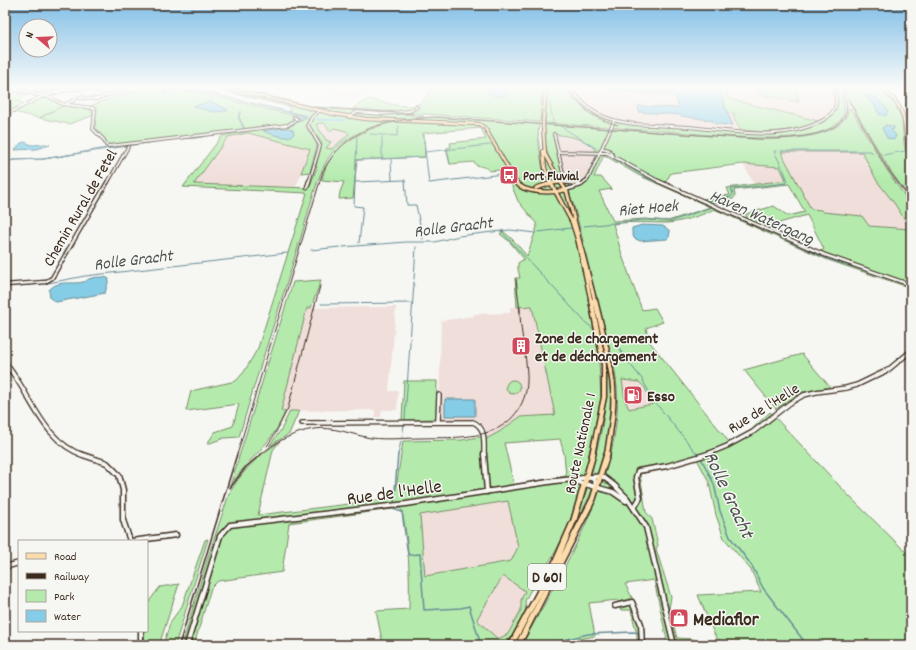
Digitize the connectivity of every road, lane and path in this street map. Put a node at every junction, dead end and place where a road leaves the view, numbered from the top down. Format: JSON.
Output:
{"nodes":[{"id":1,"x":94,"y":118,"type":"edge"},
{"id":2,"x":296,"y":118,"type":"edge"},
{"id":3,"x":312,"y":118,"type":"edge"},
{"id":4,"x":362,"y":118,"type":"edge"},
{"id":5,"x":542,"y":118,"type":"edge"},
{"id":6,"x":606,"y":118,"type":"edge"},
{"id":7,"x":824,"y":118,"type":"edge"},
{"id":8,"x":904,"y":118,"type":"edge"},
{"id":9,"x":906,"y":118,"type":"edge"},
{"id":10,"x":614,"y":121,"type":"junction"},
{"id":11,"x":617,"y":121,"type":"junction"},
{"id":12,"x":542,"y":126,"type":"junction"},
{"id":13,"x":610,"y":132,"type":"junction"},
{"id":14,"x":554,"y":134,"type":"dead end"},
{"id":15,"x":604,"y":143,"type":"junction"},
{"id":16,"x":128,"y":147,"type":"dead end"},
{"id":17,"x":601,"y":150,"type":"junction"},
{"id":18,"x":610,"y":150,"type":"junction"},
{"id":19,"x":911,"y":151,"type":"edge"},
{"id":20,"x":558,"y":152,"type":"junction"},
{"id":21,"x":615,"y":158,"type":"junction"},
{"id":22,"x":911,"y":159,"type":"edge"},
{"id":23,"x":564,"y":177,"type":"dead end"},
{"id":24,"x":548,"y":178,"type":"junction"},
{"id":25,"x":562,"y":182,"type":"junction"},
{"id":26,"x":550,"y":183,"type":"junction"},
{"id":27,"x":583,"y":183,"type":"junction"},
{"id":28,"x":546,"y":185,"type":"junction"},
{"id":29,"x":307,"y":187,"type":"dead end"},
{"id":30,"x":527,"y":188,"type":"junction"},
{"id":31,"x":566,"y":190,"type":"junction"},
{"id":32,"x":554,"y":192,"type":"junction"},
{"id":33,"x":5,"y":285,"type":"edge"},
{"id":34,"x":911,"y":285,"type":"edge"},
{"id":35,"x":911,"y":351,"type":"edge"},
{"id":36,"x":5,"y":363,"type":"edge"},
{"id":37,"x":439,"y":395,"type":"dead end"},
{"id":38,"x":438,"y":421,"type":"junction"},
{"id":39,"x":302,"y":423,"type":"dead end"},
{"id":40,"x":602,"y":476,"type":"junction"},
{"id":41,"x":588,"y":477,"type":"junction"},
{"id":42,"x":567,"y":480,"type":"junction"},
{"id":43,"x":585,"y":484,"type":"junction"},
{"id":44,"x":596,"y":487,"type":"junction"},
{"id":45,"x":487,"y":492,"type":"junction"},
{"id":46,"x":634,"y":508,"type":"junction"},
{"id":47,"x":176,"y":535,"type":"dead end"},
{"id":48,"x":130,"y":540,"type":"edge"},
{"id":49,"x":138,"y":540,"type":"edge"},
{"id":50,"x":18,"y":563,"type":"edge"},
{"id":51,"x":5,"y":567,"type":"edge"},
{"id":52,"x":615,"y":606,"type":"dead end"},
{"id":53,"x":141,"y":632,"type":"edge"},
{"id":54,"x":141,"y":645,"type":"edge"},
{"id":55,"x":187,"y":645,"type":"edge"},
{"id":56,"x":511,"y":645,"type":"edge"},
{"id":57,"x":518,"y":645,"type":"edge"},
{"id":58,"x":642,"y":645,"type":"edge"},
{"id":59,"x":674,"y":645,"type":"edge"}],
"edges":[{"from":1,"to":2,"type":"street"},
{"from":3,"to":29,"type":"street"},
{"from":4,"to":30,"type":"main road"},
{"from":5,"to":12,"type":"main road","number":"D 601","bridge":true},
{"from":6,"to":10,"type":"street"},
{"from":7,"to":11,"type":"street"},
{"from":8,"to":22,"type":"highway"},
{"from":9,"to":19,"type":"highway"},
{"from":10,"to":11,"type":"street"},
{"from":10,"to":13,"type":"street"},
{"from":11,"to":13,"type":"street"},
{"from":12,"to":24,"type":"main road","number":"D 601"},
{"from":12,"to":25,"type":"main road","number":"D 601"},
{"from":13,"to":15,"type":"street"},
{"from":14,"to":20,"type":"street"},
{"from":15,"to":17,"type":"street"},
{"from":15,"to":18,"type":"street"},
{"from":16,"to":33,"type":"street","name":"Chemin Rural de Fetel"},
{"from":17,"to":18,"type":"street"},
{"from":17,"to":20,"type":"street"},
{"from":17,"to":21,"type":"street"},
{"from":17,"to":27,"type":"street"},
{"from":18,"to":21,"type":"street"},
{"from":20,"to":23,"type":"street"},
{"from":21,"to":34,"type":"street"},
{"from":24,"to":26,"type":"main road","number":"D 601"},
{"from":24,"to":28,"type":"main road"},
{"from":25,"to":26,"type":"main road"},
{"from":25,"to":27,"type":"street"},
{"from":25,"to":31,"type":"main road","number":"D 601"},
{"from":26,"to":28,"type":"main road"},
{"from":26,"to":32,"type":"main road","number":"D 601"},
{"from":27,"to":31,"type":"street"},
{"from":28,"to":30,"type":"main road"},
{"from":30,"to":32,"type":"main road"},
{"from":31,"to":32,"type":"main road"},
{"from":31,"to":40,"type":"main road","name":"Route Nationale 1","number":"D 601"},
{"from":32,"to":41,"type":"main road","name":"Route Nationale 1","number":"D 601"},
{"from":35,"to":46,"type":"street","name":"Rue de l'Helle"},
{"from":36,"to":48,"type":"street"},
{"from":37,"to":38,"type":"street"},
{"from":38,"to":39,"type":"street"},
{"from":38,"to":45,"type":"street"},
{"from":40,"to":41,"type":"street","name":"Rue de l'Helle"},
{"from":40,"to":44,"type":"main road","name":"Route Nationale 1","number":"D 601"},
{"from":40,"to":46,"type":"street"},
{"from":41,"to":42,"type":"street","name":"Rue de l'Helle"},
{"from":41,"to":43,"type":"main road","name":"Route Nationale 1","number":"D 601"},
{"from":41,"to":44,"type":"street"},
{"from":42,"to":43,"type":"street","name":"Rue de l'Helle"},
{"from":42,"to":45,"type":"street","name":"Rue de l'Helle"},
{"from":43,"to":44,"type":"street","name":"Rue de l'Helle"},
{"from":43,"to":56,"type":"main road","name":"Route Nationale 1","number":"D 601"},
{"from":44,"to":46,"type":"street","name":"Rue de l'Helle"},
{"from":44,"to":57,"type":"main road","name":"Route Nationale 1","number":"D 601"},
{"from":45,"to":55,"type":"street","name":"Rue de l'Helle"},
{"from":46,"to":59,"type":"street"},
{"from":47,"to":49,"type":"street"},
{"from":50,"to":51,"type":"street"},
{"from":52,"to":58,"type":"street"},
{"from":53,"to":54,"type":"street"}]}
